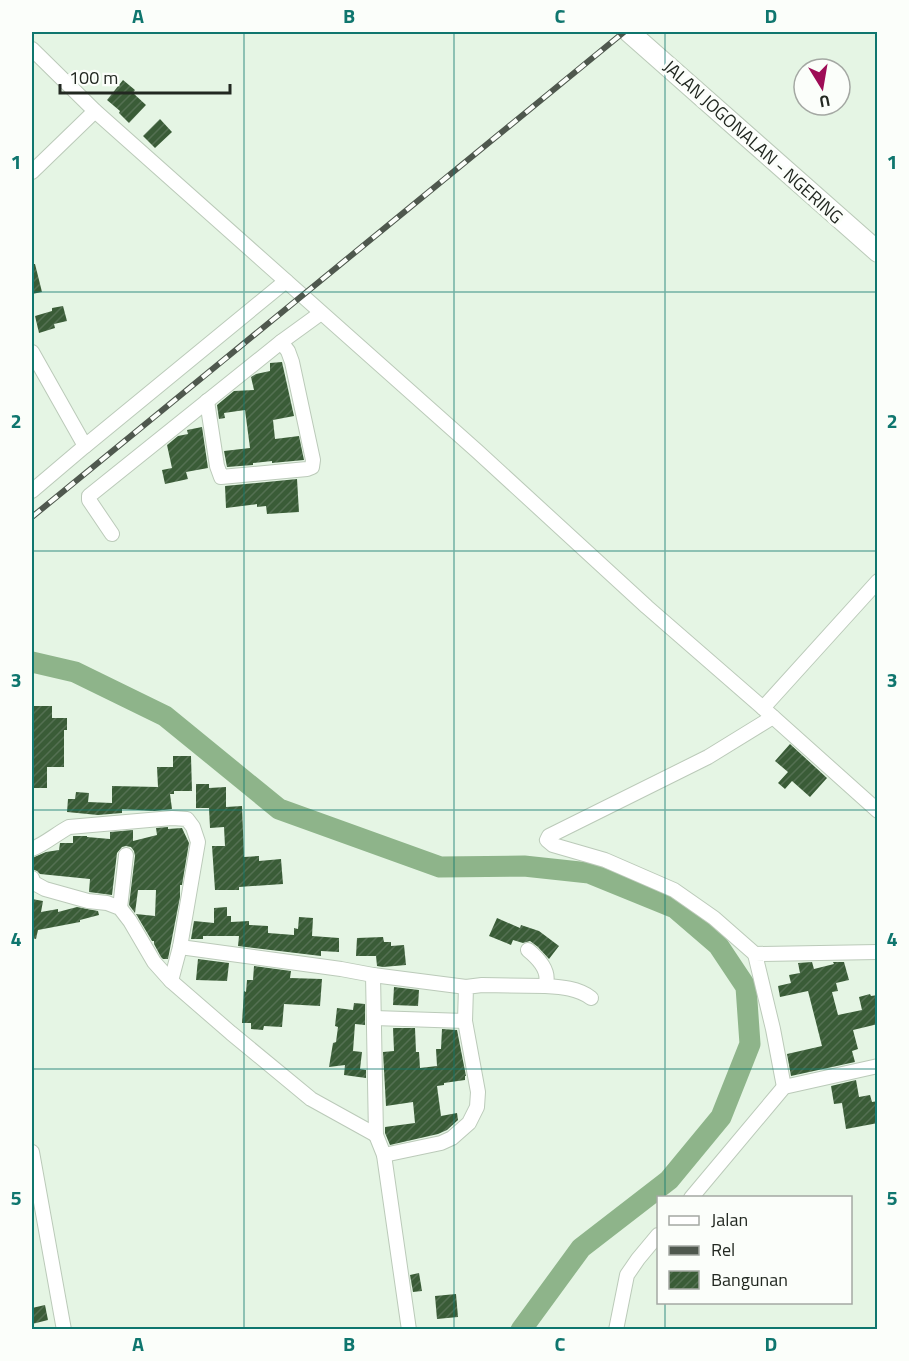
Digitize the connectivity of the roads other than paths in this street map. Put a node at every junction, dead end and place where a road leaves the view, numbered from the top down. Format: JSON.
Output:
{"nodes":[{"id":1,"x":629,"y":32,"type":"edge"},
{"id":2,"x":32,"y":49,"type":"edge"},
{"id":3,"x":95,"y":111,"type":"junction"},
{"id":4,"x":32,"y":172,"type":"edge"},
{"id":5,"x":878,"y":252,"type":"edge"},
{"id":6,"x":286,"y":281,"type":"junction"},
{"id":7,"x":321,"y":313,"type":"junction"},
{"id":8,"x":281,"y":342,"type":"junction"},
{"id":9,"x":32,"y":352,"type":"edge"},
{"id":10,"x":37,"y":373,"type":"edge"},
{"id":11,"x":207,"y":401,"type":"junction"},
{"id":12,"x":85,"y":446,"type":"junction"},
{"id":13,"x":32,"y":491,"type":"edge"},
{"id":14,"x":112,"y":534,"type":"dead end"},
{"id":15,"x":875,"y":590,"type":"edge"},
{"id":16,"x":768,"y":713,"type":"junction"},
{"id":17,"x":878,"y":811,"type":"edge"},
{"id":18,"x":32,"y":849,"type":"edge"},
{"id":19,"x":126,"y":855,"type":"dead end"},
{"id":20,"x":32,"y":878,"type":"edge"},
{"id":21,"x":120,"y":908,"type":"junction"},
{"id":22,"x":180,"y":947,"type":"junction"},
{"id":23,"x":528,"y":950,"type":"dead end"},
{"id":24,"x":878,"y":952,"type":"edge"},
{"id":25,"x":755,"y":954,"type":"junction"},
{"id":26,"x":373,"y":975,"type":"junction"},
{"id":27,"x":171,"y":981,"type":"junction"},
{"id":28,"x":544,"y":986,"type":"junction"},
{"id":29,"x":466,"y":987,"type":"junction"},
{"id":30,"x":591,"y":998,"type":"dead end"},
{"id":31,"x":374,"y":1018,"type":"junction"},
{"id":32,"x":465,"y":1021,"type":"junction"},
{"id":33,"x":878,"y":1066,"type":"edge"},
{"id":34,"x":784,"y":1087,"type":"junction"},
{"id":35,"x":376,"y":1135,"type":"junction"},
{"id":36,"x":32,"y":1152,"type":"edge"},
{"id":37,"x":384,"y":1155,"type":"junction"},
{"id":38,"x":692,"y":1196,"type":"edge"},
{"id":39,"x":657,"y":1236,"type":"edge"},
{"id":40,"x":64,"y":1329,"type":"edge"},
{"id":41,"x":409,"y":1329,"type":"edge"},
{"id":42,"x":616,"y":1329,"type":"edge"}],
"edges":[{"from":1,"to":5,"type":"main road","name":"JALAN JOGONALAN - NGERING"},
{"from":2,"to":3,"type":"street"},
{"from":3,"to":4,"type":"street"},
{"from":3,"to":6,"type":"street"},
{"from":6,"to":7,"type":"street"},
{"from":6,"to":12,"type":"street"},
{"from":7,"to":8,"type":"street"},
{"from":7,"to":16,"type":"street"},
{"from":8,"to":11,"type":"street"},
{"from":8,"to":11,"type":"street"},
{"from":9,"to":10,"type":"street"},
{"from":10,"to":12,"type":"street"},
{"from":11,"to":14,"type":"street"},
{"from":12,"to":13,"type":"street"},
{"from":15,"to":16,"type":"street"},
{"from":16,"to":17,"type":"street"},
{"from":16,"to":25,"type":"street"},
{"from":18,"to":22,"type":"street"},
{"from":19,"to":21,"type":"street"},
{"from":20,"to":21,"type":"street"},
{"from":21,"to":27,"type":"street"},
{"from":22,"to":26,"type":"street"},
{"from":22,"to":27,"type":"street"},
{"from":23,"to":28,"type":"street"},
{"from":24,"to":25,"type":"street"},
{"from":25,"to":34,"type":"street"},
{"from":26,"to":29,"type":"street"},
{"from":26,"to":31,"type":"street"},
{"from":27,"to":35,"type":"street"},
{"from":28,"to":29,"type":"street"},
{"from":28,"to":30,"type":"street"},
{"from":29,"to":32,"type":"street"},
{"from":31,"to":32,"type":"street"},
{"from":31,"to":35,"type":"street"},
{"from":32,"to":37,"type":"street"},
{"from":33,"to":34,"type":"street"},
{"from":34,"to":38,"type":"street"},
{"from":35,"to":37,"type":"street"},
{"from":36,"to":40,"type":"street"},
{"from":37,"to":41,"type":"street"},
{"from":39,"to":42,"type":"street"}]}
